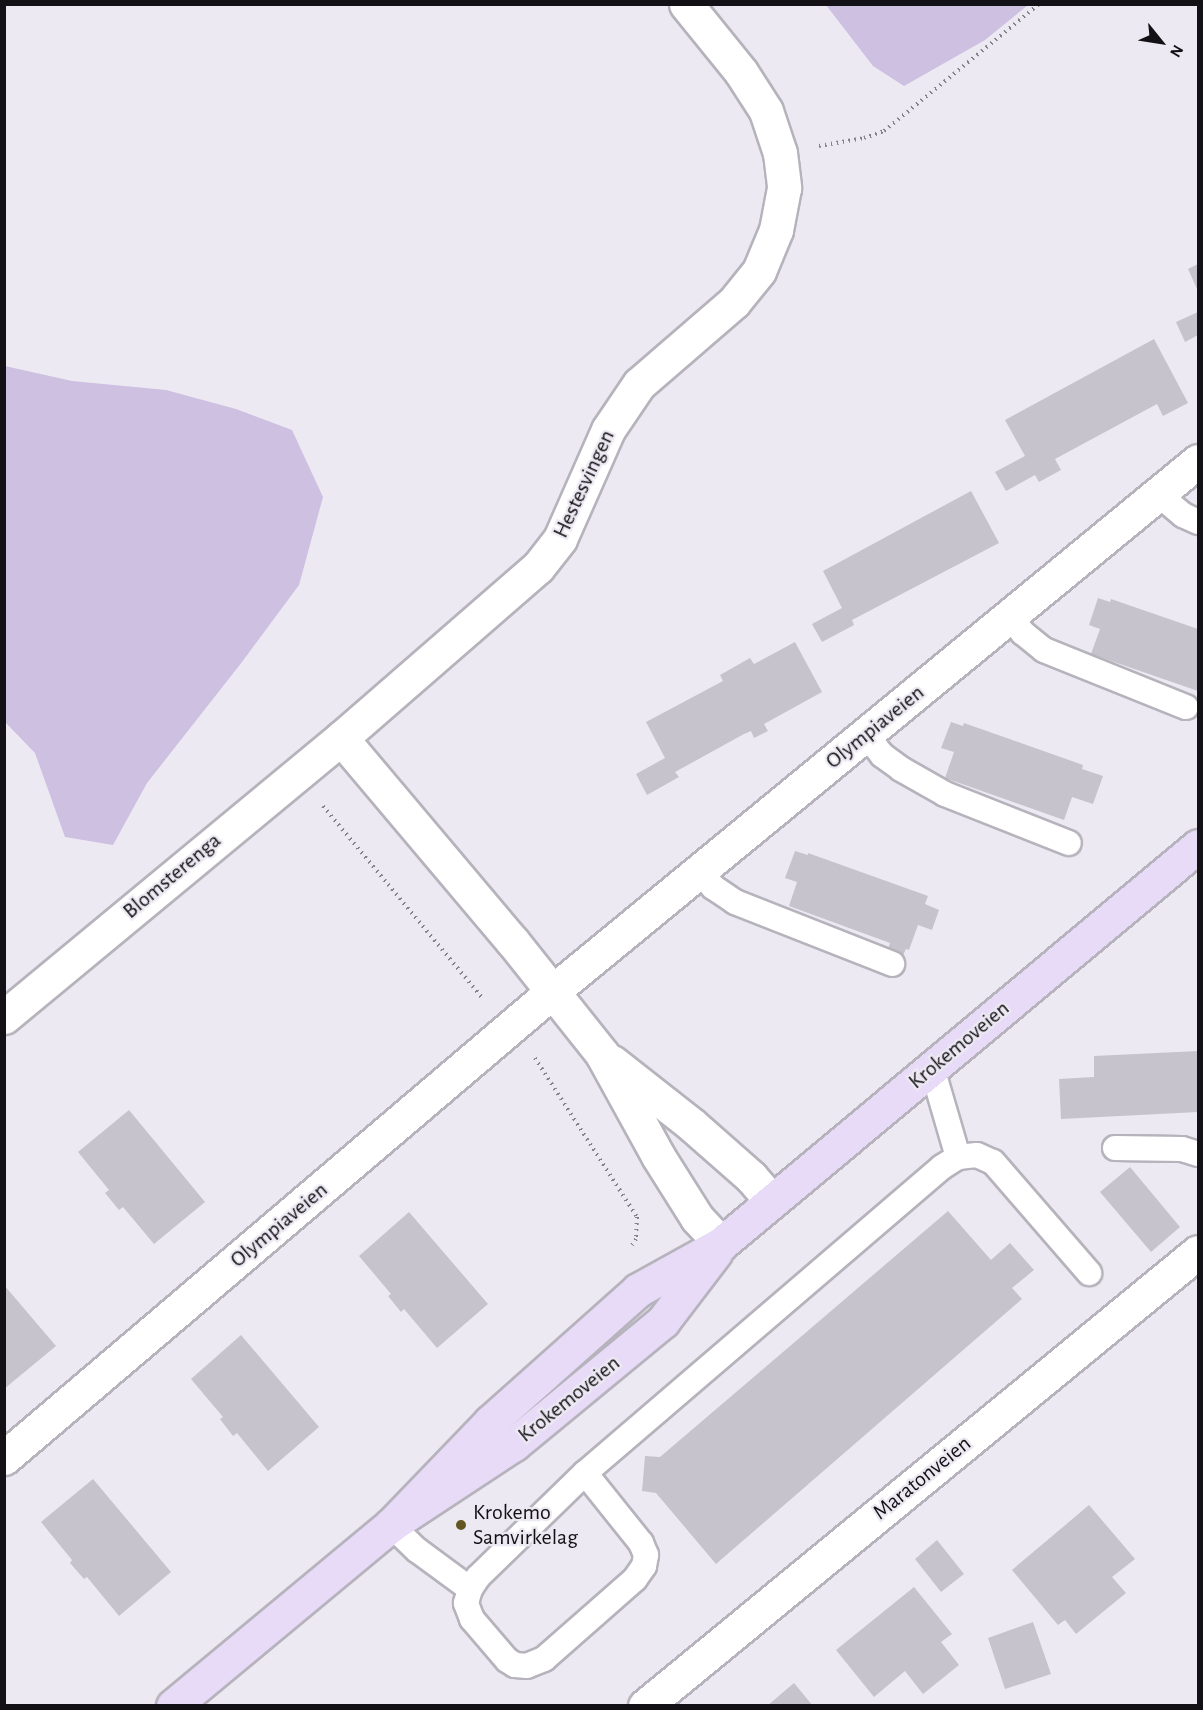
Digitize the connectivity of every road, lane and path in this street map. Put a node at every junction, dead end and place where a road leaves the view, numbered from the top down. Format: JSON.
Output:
{"nodes":[{"id":1,"x":686,"y":4,"type":"edge"},
{"id":2,"x":1039,"y":4,"type":"edge"},
{"id":3,"x":780,"y":153,"type":"junction"},
{"id":4,"x":1198,"y":461,"type":"edge"},
{"id":5,"x":1158,"y":494,"type":"junction"},
{"id":6,"x":1198,"y":522,"type":"edge"},
{"id":7,"x":1010,"y":616,"type":"junction"},
{"id":8,"x":1186,"y":707,"type":"dead end"},
{"id":9,"x":866,"y":735,"type":"junction"},
{"id":10,"x":341,"y":738,"type":"junction"},
{"id":11,"x":1069,"y":843,"type":"dead end"},
{"id":12,"x":1198,"y":846,"type":"edge"},
{"id":13,"x":700,"y":872,"type":"junction"},
{"id":14,"x":891,"y":964,"type":"dead end"},
{"id":15,"x":552,"y":992,"type":"junction"},
{"id":16,"x":4,"y":1017,"type":"edge"},
{"id":17,"x":602,"y":1054,"type":"junction"},
{"id":18,"x":932,"y":1068,"type":"junction"},
{"id":19,"x":1116,"y":1148,"type":"dead end"},
{"id":20,"x":1198,"y":1154,"type":"edge"},
{"id":21,"x":958,"y":1157,"type":"junction"},
{"id":22,"x":772,"y":1201,"type":"junction"},
{"id":23,"x":721,"y":1244,"type":"junction"},
{"id":24,"x":1198,"y":1252,"type":"edge"},
{"id":25,"x":1089,"y":1273,"type":"dead end"},
{"id":26,"x":4,"y":1458,"type":"edge"},
{"id":27,"x":585,"y":1473,"type":"junction"},
{"id":28,"x":391,"y":1525,"type":"junction"},
{"id":29,"x":470,"y":1588,"type":"junction"},
{"id":30,"x":173,"y":1706,"type":"edge"},
{"id":31,"x":645,"y":1706,"type":"edge"}],
"edges":[{"from":1,"to":3,"type":"street","name":"Hestesvingen"},
{"from":2,"to":3,"type":"path"},
{"from":3,"to":10,"type":"street","name":"Hestesvingen"},
{"from":4,"to":5,"type":"street","name":"Olympiaveien"},
{"from":5,"to":6,"type":"lane"},
{"from":5,"to":7,"type":"street","name":"Olympiaveien"},
{"from":7,"to":8,"type":"lane"},
{"from":7,"to":9,"type":"street","name":"Olympiaveien"},
{"from":9,"to":11,"type":"lane"},
{"from":9,"to":13,"type":"street","name":"Olympiaveien"},
{"from":10,"to":15,"type":"street"},
{"from":10,"to":16,"type":"street","name":"Blomsterenga"},
{"from":12,"to":18,"type":"main road","name":"Krokemoveien"},
{"from":13,"to":14,"type":"lane"},
{"from":13,"to":15,"type":"street","name":"Olympiaveien"},
{"from":15,"to":17,"type":"street"},
{"from":15,"to":26,"type":"street","name":"Olympiaveien"},
{"from":17,"to":22,"type":"street"},
{"from":17,"to":23,"type":"street"},
{"from":18,"to":21,"type":"lane"},
{"from":18,"to":22,"type":"main road","name":"Krokemoveien"},
{"from":19,"to":20,"type":"lane"},
{"from":21,"to":25,"type":"lane"},
{"from":21,"to":27,"type":"lane"},
{"from":22,"to":23,"type":"main road","name":"Krokemoveien"},
{"from":23,"to":28,"type":"main road","name":"Krokemoveien"},
{"from":24,"to":31,"type":"street","name":"Maratonveien"},
{"from":27,"to":29,"type":"lane"},
{"from":27,"to":29,"type":"lane"},
{"from":28,"to":29,"type":"lane"},
{"from":28,"to":30,"type":"main road","name":"Krokemoveien"}]}
